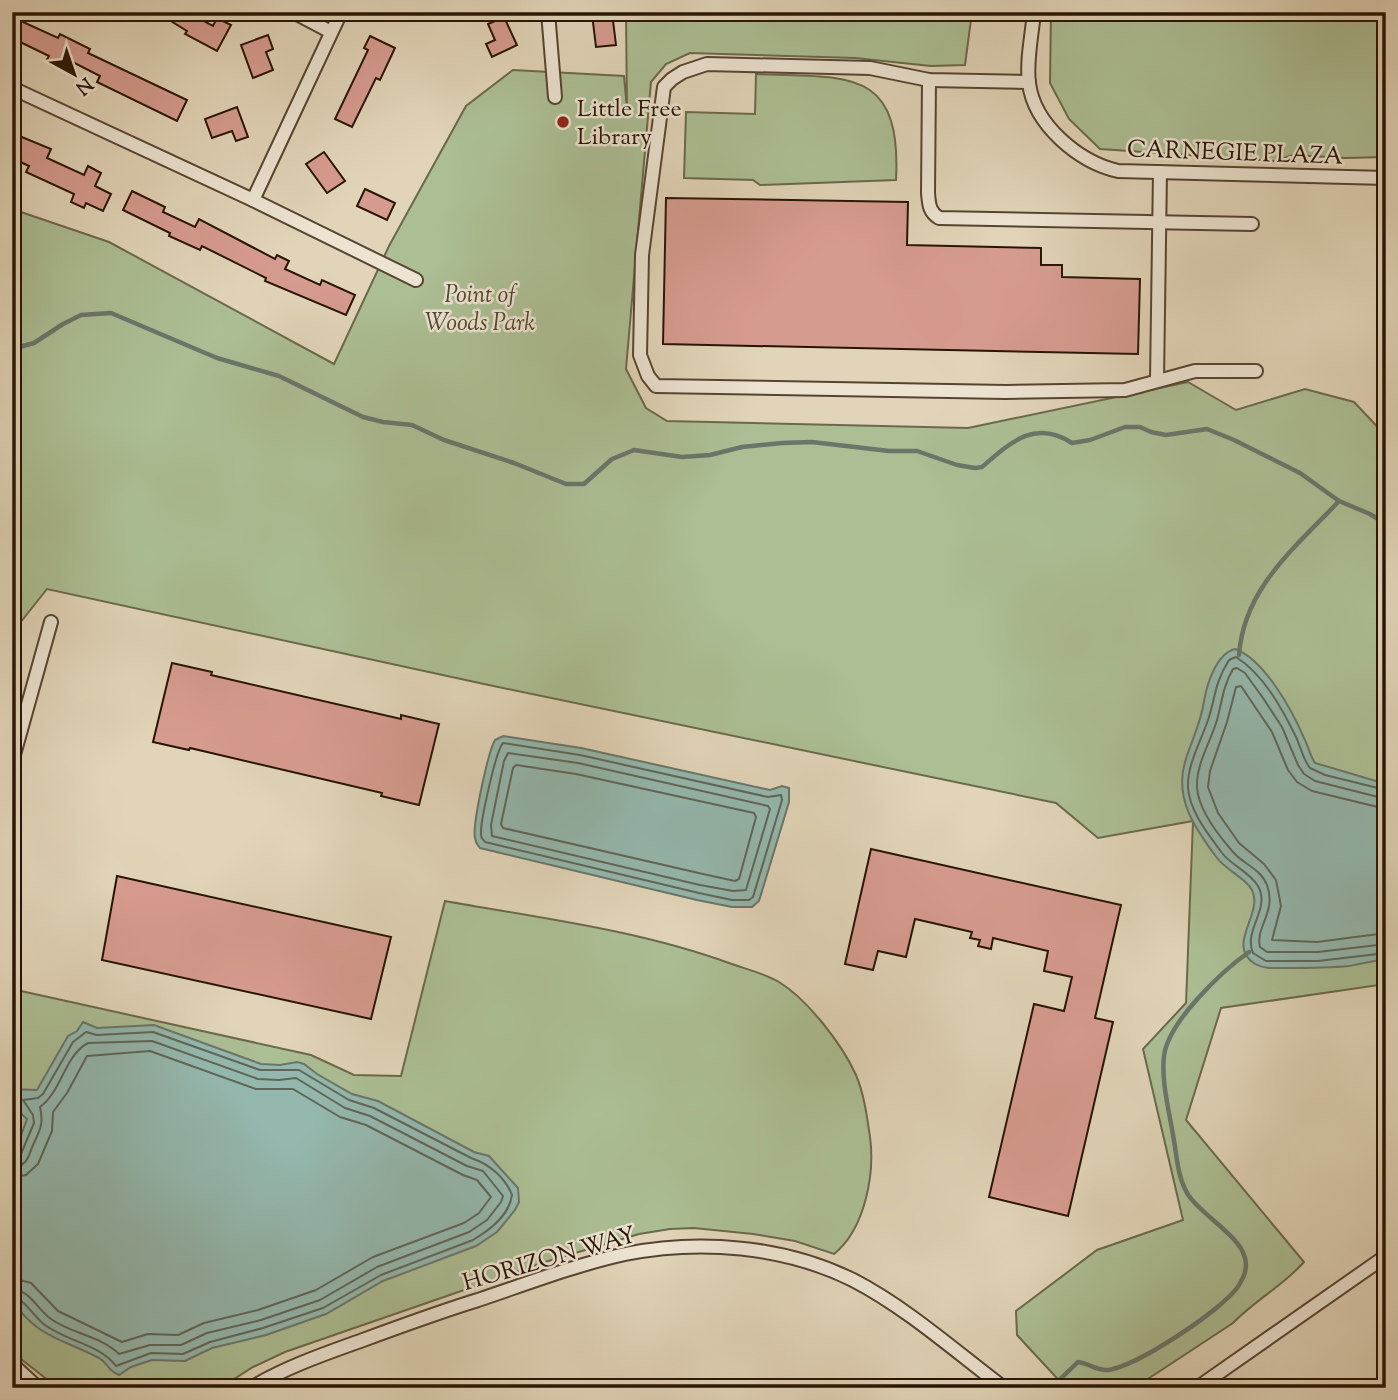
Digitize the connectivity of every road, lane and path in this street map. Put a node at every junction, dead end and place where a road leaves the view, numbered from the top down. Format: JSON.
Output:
{"nodes":[{"id":1,"x":293,"y":12,"type":"edge"},
{"id":2,"x":341,"y":12,"type":"edge"},
{"id":3,"x":548,"y":12,"type":"edge"},
{"id":4,"x":1034,"y":12,"type":"edge"},
{"id":5,"x":331,"y":32,"type":"junction"},
{"id":6,"x":929,"y":80,"type":"junction"},
{"id":7,"x":1029,"y":82,"type":"junction"},
{"id":8,"x":12,"y":88,"type":"edge"},
{"id":9,"x":555,"y":97,"type":"dead end"},
{"id":10,"x":1160,"y":172,"type":"junction"},
{"id":11,"x":1386,"y":178,"type":"edge"},
{"id":12,"x":253,"y":200,"type":"junction"},
{"id":13,"x":1160,"y":223,"type":"junction"},
{"id":14,"x":1252,"y":224,"type":"dead end"},
{"id":15,"x":416,"y":280,"type":"dead end"},
{"id":16,"x":1256,"y":371,"type":"dead end"},
{"id":17,"x":1157,"y":380,"type":"junction"},
{"id":18,"x":51,"y":622,"type":"dead end"},
{"id":19,"x":12,"y":762,"type":"edge"},
{"id":20,"x":1386,"y":1256,"type":"edge"},
{"id":21,"x":12,"y":1364,"type":"edge"},
{"id":22,"x":38,"y":1388,"type":"edge"},
{"id":23,"x":251,"y":1388,"type":"edge"},
{"id":24,"x":1003,"y":1388,"type":"edge"},
{"id":25,"x":1197,"y":1388,"type":"edge"}],
"edges":[{"from":1,"to":5,"type":"street"},
{"from":2,"to":5,"type":"street"},
{"from":3,"to":9,"type":"street"},
{"from":4,"to":7,"type":"street","name":"CARNEGIE PLAZA"},
{"from":5,"to":12,"type":"street"},
{"from":6,"to":7,"type":"street"},
{"from":6,"to":13,"type":"street"},
{"from":6,"to":17,"type":"street"},
{"from":7,"to":10,"type":"street","name":"CARNEGIE PLAZA"},
{"from":8,"to":12,"type":"street"},
{"from":10,"to":11,"type":"street","name":"CARNEGIE PLAZA"},
{"from":10,"to":13,"type":"street"},
{"from":12,"to":15,"type":"street"},
{"from":13,"to":14,"type":"street"},
{"from":13,"to":17,"type":"street"},
{"from":16,"to":17,"type":"street"},
{"from":18,"to":19,"type":"street"},
{"from":20,"to":25,"type":"street"},
{"from":21,"to":22,"type":"street"},
{"from":23,"to":24,"type":"street","name":"HORIZON WAY"}]}
